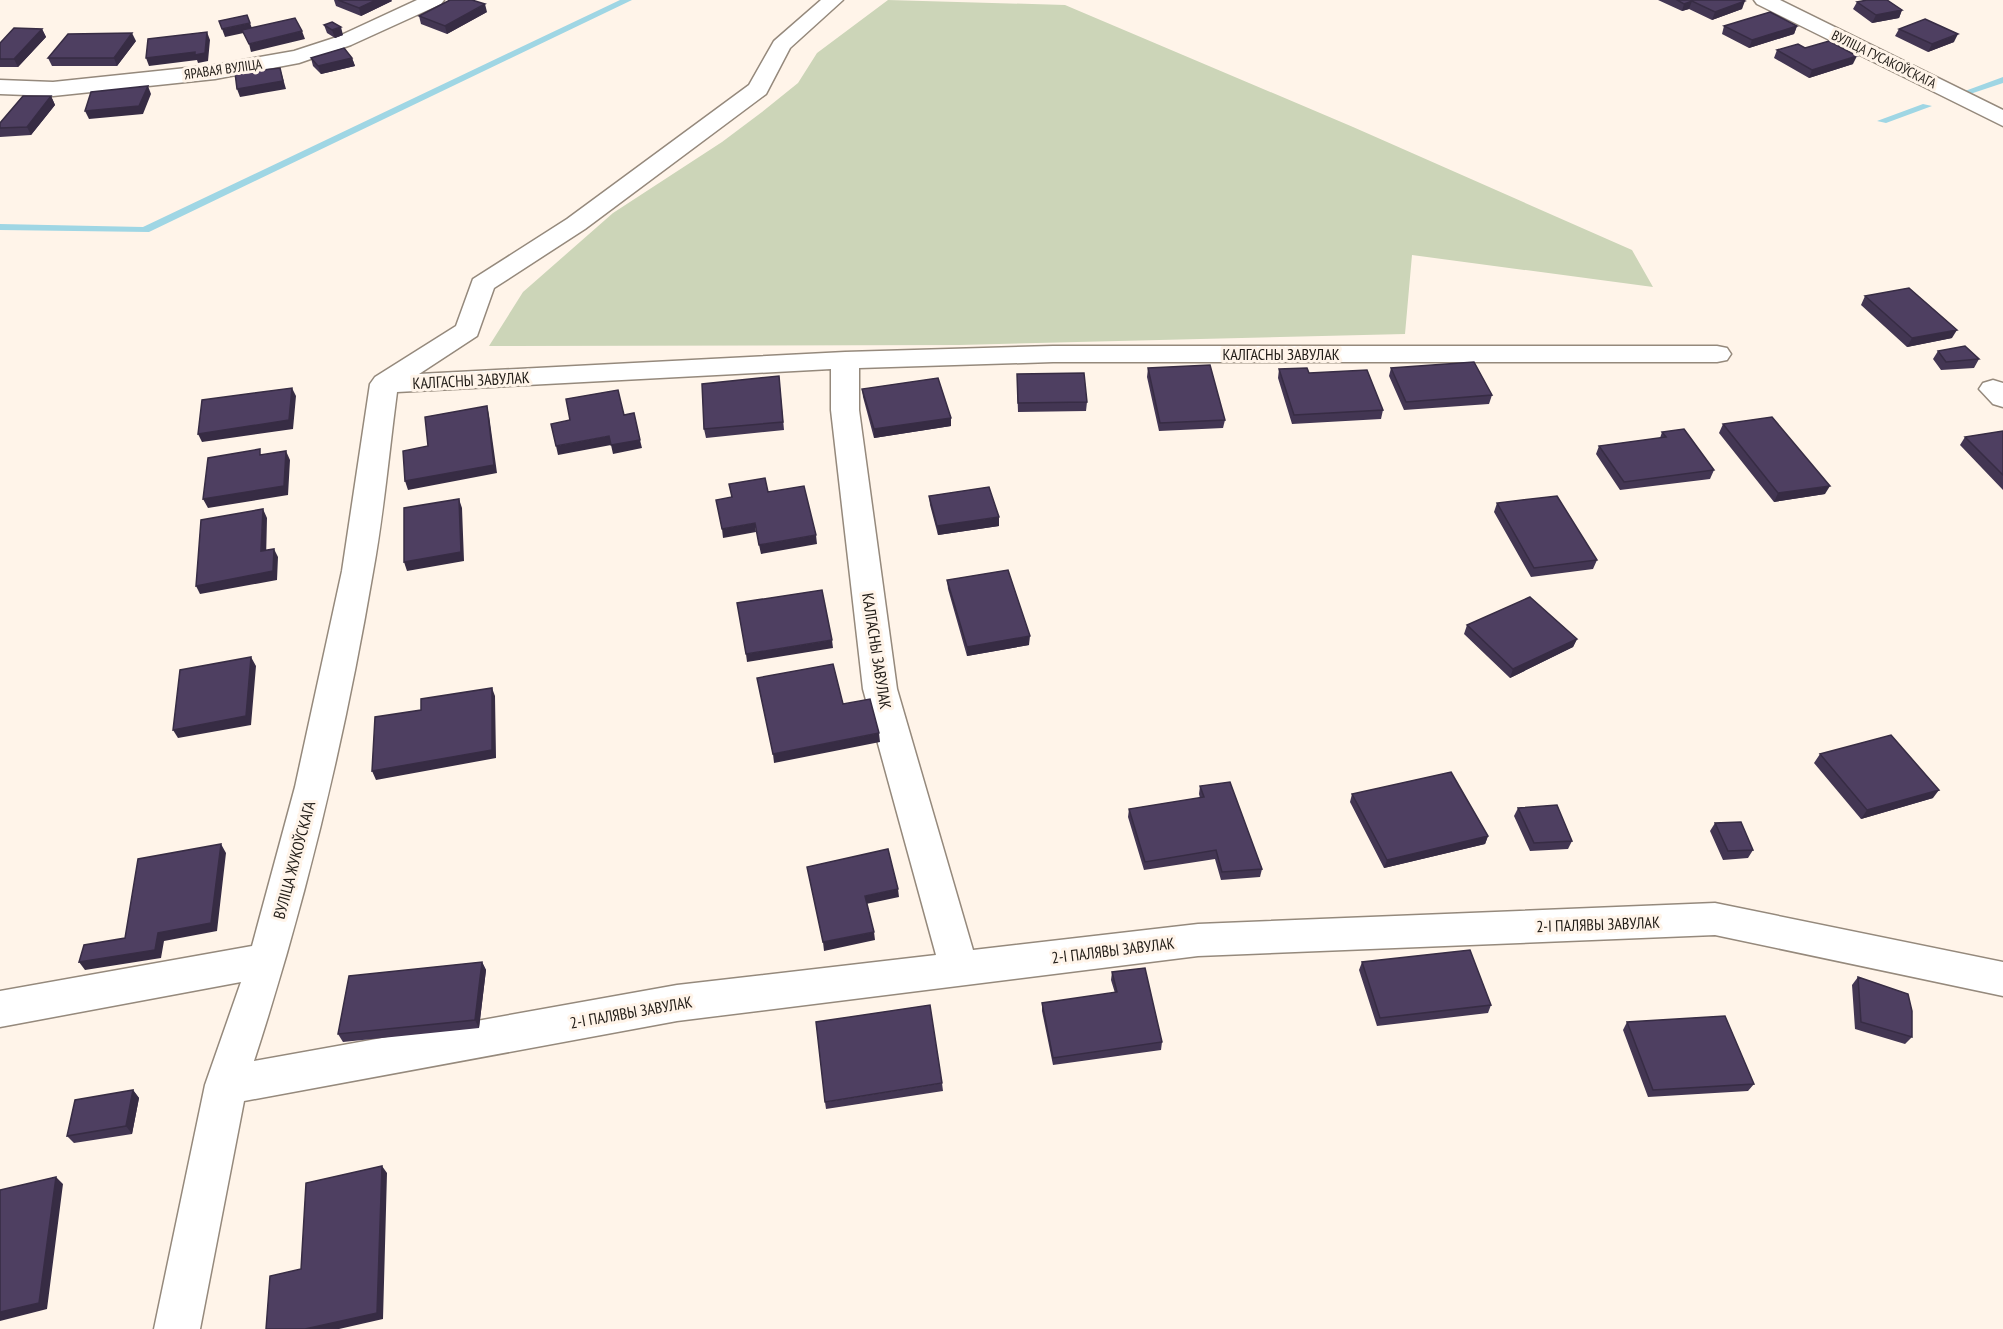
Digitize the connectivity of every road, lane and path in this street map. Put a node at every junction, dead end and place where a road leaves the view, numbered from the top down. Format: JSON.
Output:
{"nodes":[{"id":1,"x":434,"y":0,"type":"edge"},
{"id":2,"x":833,"y":0,"type":"edge"},
{"id":3,"x":1764,"y":0,"type":"edge"},
{"id":4,"x":0,"y":87,"type":"edge"},
{"id":5,"x":2003,"y":120,"type":"edge"},
{"id":6,"x":1717,"y":354,"type":"dead end"},
{"id":7,"x":845,"y":360,"type":"junction"},
{"id":8,"x":384,"y":384,"type":"junction"},
{"id":9,"x":268,"y":960,"type":"junction"},
{"id":10,"x":959,"y":969,"type":"junction"},
{"id":11,"x":2003,"y":979,"type":"edge"},
{"id":12,"x":0,"y":1009,"type":"edge"},
{"id":13,"x":226,"y":1085,"type":"junction"},
{"id":14,"x":177,"y":1329,"type":"edge"}],
"edges":[{"from":1,"to":4,"type":"street","name":"ЯРАВАЯ ВУЛІЦА"},
{"from":2,"to":8,"type":"street"},
{"from":3,"to":5,"type":"street","name":"ВУЛІЦА ГУСАКОЎСКАГА"},
{"from":6,"to":7,"type":"street","name":"КАЛГАСНЫ ЗАВУЛАК"},
{"from":7,"to":8,"type":"street","name":"КАЛГАСНЫ ЗАВУЛАК"},
{"from":7,"to":10,"type":"street","name":"КАЛГАСНЫ ЗАВУЛАК"},
{"from":8,"to":9,"type":"street","name":"ВУЛІЦА ЖУКОЎСКАГА"},
{"from":9,"to":12,"type":"street"},
{"from":9,"to":13,"type":"street","name":"ВУЛІЦА ЖУКОЎСКАГА"},
{"from":10,"to":11,"type":"street","name":"2-І ПАЛЯВЫ ЗАВУЛАК"},
{"from":10,"to":13,"type":"street","name":"2-І ПАЛЯВЫ ЗАВУЛАК"},
{"from":13,"to":14,"type":"street","name":"ВУЛІЦА ЖУКОЎСКАГА"}]}
